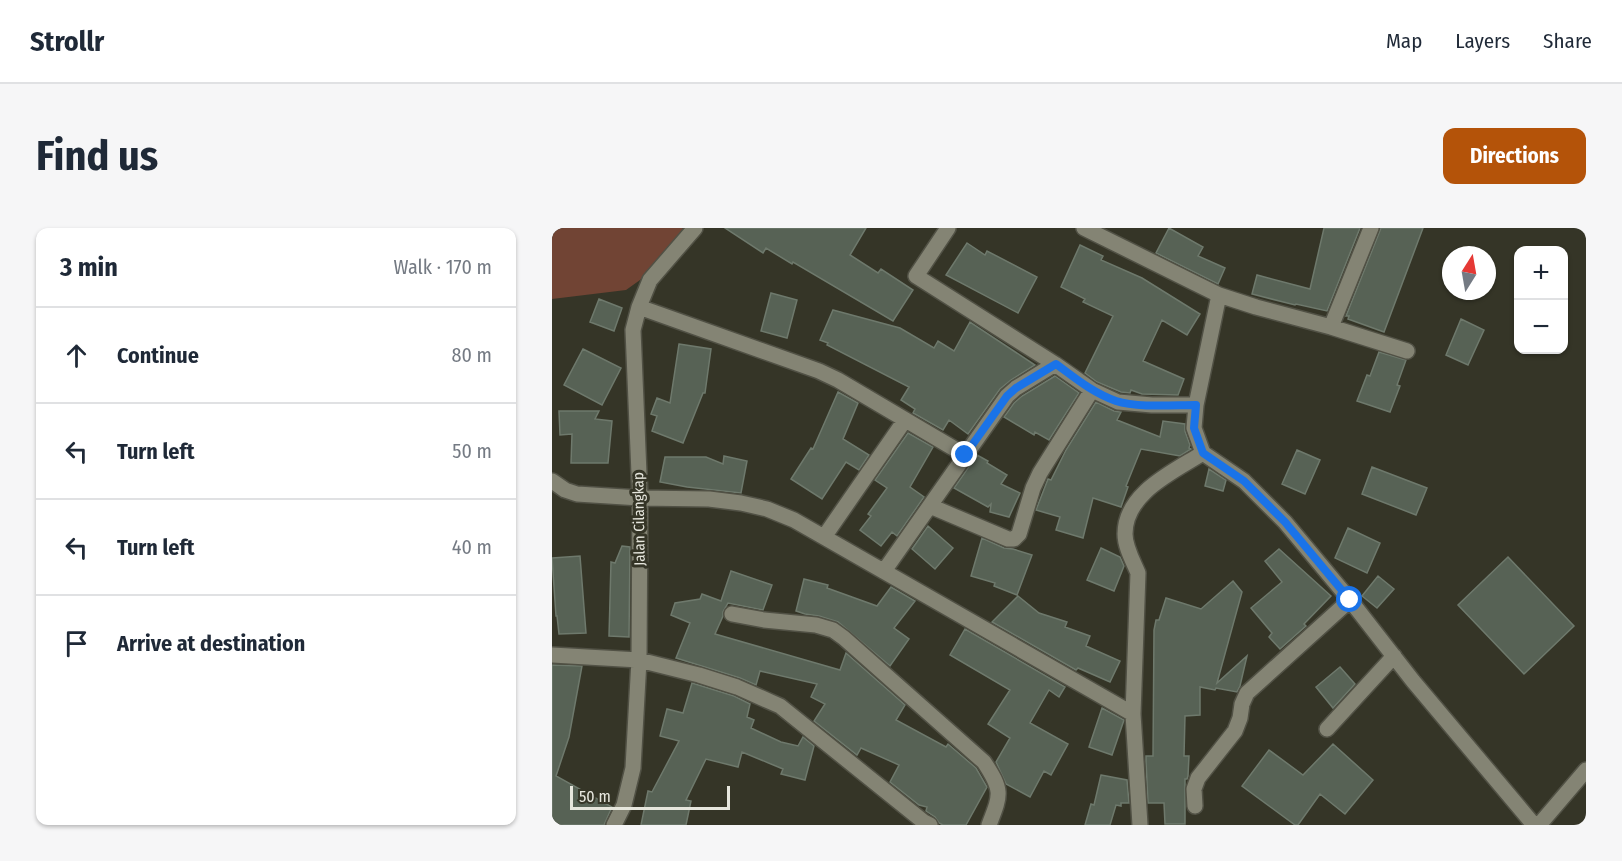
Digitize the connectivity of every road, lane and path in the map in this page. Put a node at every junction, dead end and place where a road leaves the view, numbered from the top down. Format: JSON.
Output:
{"nodes":[{"id":1,"x":695,"y":228,"type":"edge"},
{"id":2,"x":948,"y":228,"type":"edge"},
{"id":3,"x":1371,"y":228,"type":"edge"},
{"id":4,"x":1087,"y":229,"type":"edge"},
{"id":5,"x":1219,"y":295,"type":"junction"},
{"id":6,"x":639,"y":307,"type":"junction"},
{"id":7,"x":1331,"y":327,"type":"junction"},
{"id":8,"x":1407,"y":351,"type":"dead end"},
{"id":9,"x":1056,"y":364,"type":"junction"},
{"id":10,"x":1092,"y":390,"type":"junction"},
{"id":11,"x":1196,"y":405,"type":"junction"},
{"id":12,"x":906,"y":420,"type":"junction"},
{"id":13,"x":1203,"y":453,"type":"junction"},
{"id":14,"x":965,"y":455,"type":"junction"},
{"id":15,"x":552,"y":481,"type":"edge"},
{"id":16,"x":640,"y":498,"type":"junction"},
{"id":17,"x":930,"y":506,"type":"junction"},
{"id":18,"x":824,"y":537,"type":"junction"},
{"id":19,"x":884,"y":571,"type":"junction"},
{"id":20,"x":1350,"y":600,"type":"junction"},
{"id":21,"x":732,"y":614,"type":"dead end"},
{"id":22,"x":552,"y":655,"type":"edge"},
{"id":23,"x":1394,"y":656,"type":"junction"},
{"id":24,"x":639,"y":660,"type":"junction"},
{"id":25,"x":1133,"y":714,"type":"junction"},
{"id":26,"x":1328,"y":729,"type":"dead end"},
{"id":27,"x":1586,"y":770,"type":"edge"},
{"id":28,"x":1195,"y":806,"type":"dead end"},
{"id":29,"x":614,"y":825,"type":"edge"},
{"id":30,"x":930,"y":825,"type":"edge"},
{"id":31,"x":989,"y":825,"type":"edge"},
{"id":32,"x":1140,"y":825,"type":"edge"},
{"id":33,"x":1536,"y":825,"type":"edge"}],
"edges":[{"from":1,"to":6,"type":"street","name":"Jalan Cilangkap"},
{"from":2,"to":9,"type":"street"},
{"from":3,"to":7,"type":"street"},
{"from":4,"to":5,"type":"street"},
{"from":5,"to":7,"type":"street"},
{"from":5,"to":11,"type":"street"},
{"from":6,"to":12,"type":"street"},
{"from":6,"to":16,"type":"street","name":"Jalan Cilangkap"},
{"from":7,"to":8,"type":"street"},
{"from":9,"to":10,"type":"street"},
{"from":9,"to":14,"type":"street"},
{"from":10,"to":11,"type":"street"},
{"from":10,"to":17,"type":"street"},
{"from":11,"to":13,"type":"street"},
{"from":12,"to":14,"type":"street"},
{"from":12,"to":18,"type":"street"},
{"from":13,"to":20,"type":"street"},
{"from":13,"to":25,"type":"street"},
{"from":14,"to":17,"type":"street"},
{"from":15,"to":16,"type":"street"},
{"from":16,"to":18,"type":"street"},
{"from":16,"to":24,"type":"street","name":"Jalan Cilangkap"},
{"from":17,"to":19,"type":"street"},
{"from":18,"to":19,"type":"street"},
{"from":19,"to":25,"type":"street"},
{"from":20,"to":23,"type":"street"},
{"from":20,"to":28,"type":"street"},
{"from":21,"to":31,"type":"street"},
{"from":22,"to":24,"type":"street"},
{"from":23,"to":26,"type":"street"},
{"from":23,"to":33,"type":"street"},
{"from":24,"to":29,"type":"street","name":"Jalan Cilangkap"},
{"from":24,"to":30,"type":"street"},
{"from":25,"to":32,"type":"street"},
{"from":27,"to":33,"type":"street"}]}
